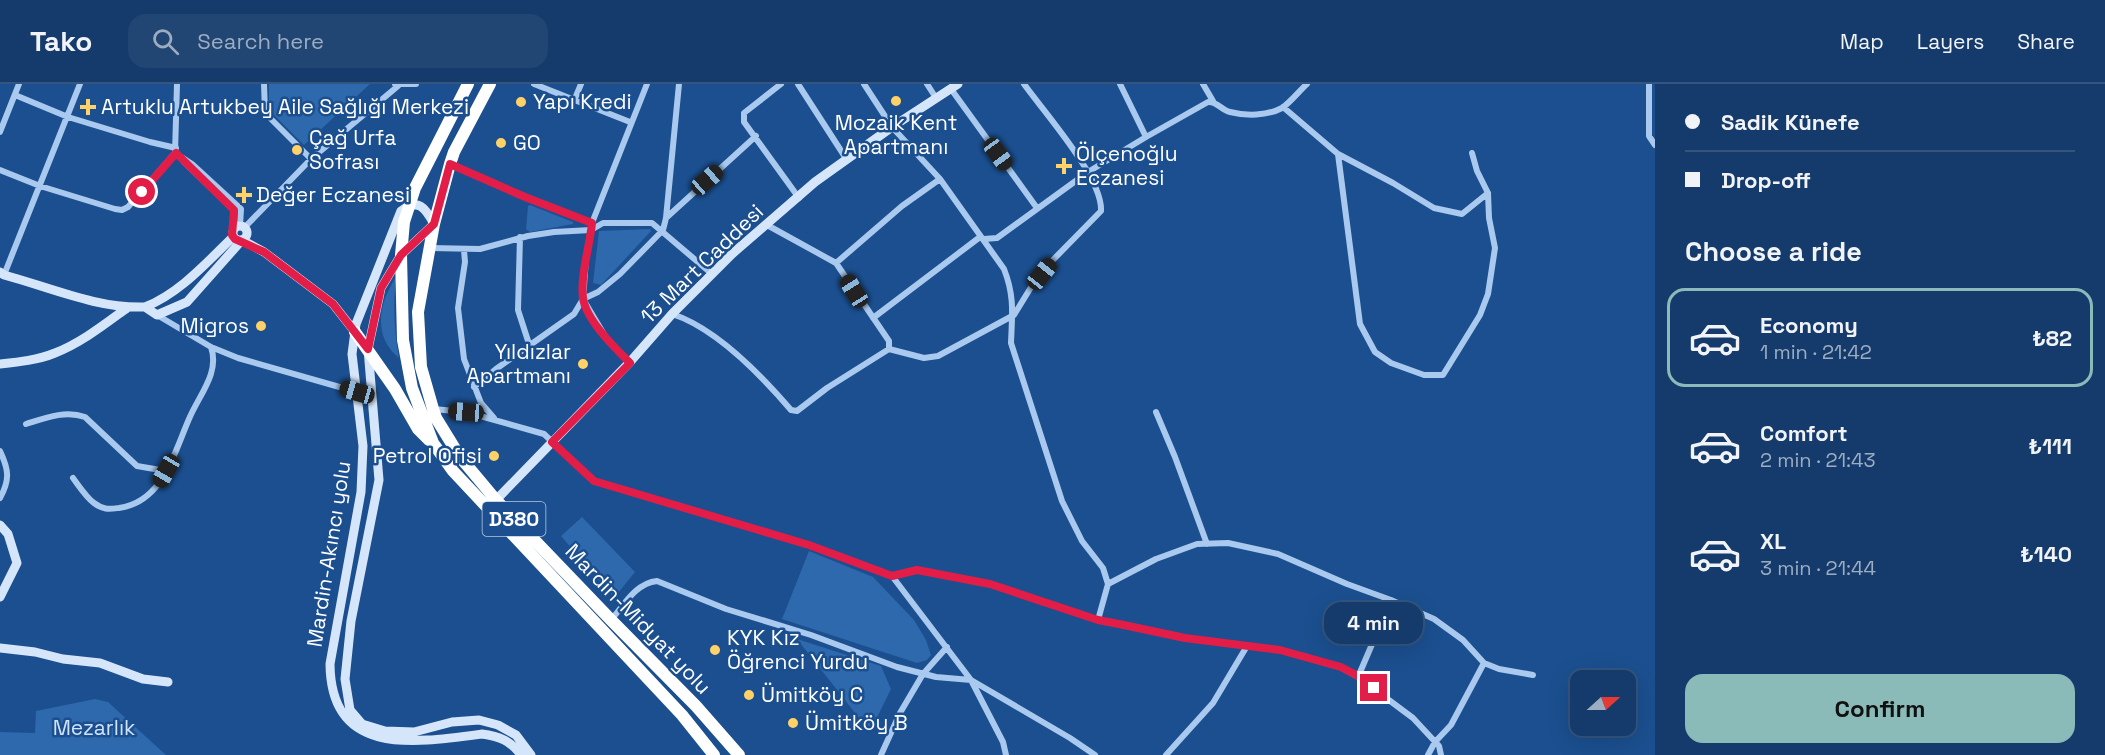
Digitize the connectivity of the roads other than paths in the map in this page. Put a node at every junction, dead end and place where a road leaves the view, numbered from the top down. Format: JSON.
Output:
{"nodes":[{"id":1,"x":20,"y":84,"type":"edge"},
{"id":2,"x":80,"y":84,"type":"edge"},
{"id":3,"x":177,"y":84,"type":"edge"},
{"id":4,"x":264,"y":84,"type":"edge"},
{"id":5,"x":416,"y":84,"type":"edge"},
{"id":6,"x":468,"y":84,"type":"edge"},
{"id":7,"x":490,"y":84,"type":"edge"},
{"id":8,"x":534,"y":84,"type":"edge"},
{"id":9,"x":581,"y":84,"type":"edge"},
{"id":10,"x":647,"y":84,"type":"edge"},
{"id":11,"x":679,"y":84,"type":"edge"},
{"id":12,"x":782,"y":84,"type":"edge"},
{"id":13,"x":798,"y":84,"type":"edge"},
{"id":14,"x":864,"y":84,"type":"edge"},
{"id":15,"x":927,"y":84,"type":"edge"},
{"id":16,"x":1024,"y":84,"type":"edge"},
{"id":17,"x":1120,"y":84,"type":"edge"},
{"id":18,"x":1203,"y":84,"type":"edge"},
{"id":19,"x":1306,"y":84,"type":"edge"},
{"id":20,"x":1649,"y":84,"type":"edge"},
{"id":21,"x":396,"y":85,"type":"edge"},
{"id":22,"x":954,"y":86,"type":"edge"},
{"id":23,"x":15,"y":95,"type":"junction"},
{"id":24,"x":936,"y":98,"type":"junction"},
{"id":25,"x":574,"y":101,"type":"junction"},
{"id":26,"x":1213,"y":101,"type":"junction"},
{"id":27,"x":1283,"y":107,"type":"junction"},
{"id":28,"x":68,"y":117,"type":"junction"},
{"id":29,"x":630,"y":122,"type":"junction"},
{"id":30,"x":892,"y":127,"type":"junction"},
{"id":31,"x":0,"y":132,"type":"edge"},
{"id":32,"x":756,"y":136,"type":"junction"},
{"id":33,"x":1146,"y":137,"type":"junction"},
{"id":34,"x":1655,"y":145,"type":"edge"},
{"id":35,"x":176,"y":150,"type":"junction"},
{"id":36,"x":1472,"y":153,"type":"dead end"},
{"id":37,"x":1338,"y":154,"type":"junction"},
{"id":38,"x":311,"y":159,"type":"junction"},
{"id":39,"x":847,"y":160,"type":"junction"},
{"id":40,"x":450,"y":164,"type":"junction"},
{"id":41,"x":0,"y":170,"type":"edge"},
{"id":42,"x":1088,"y":172,"type":"junction"},
{"id":43,"x":940,"y":179,"type":"junction"},
{"id":44,"x":40,"y":186,"type":"junction"},
{"id":45,"x":1488,"y":194,"type":"junction"},
{"id":46,"x":799,"y":198,"type":"junction"},
{"id":47,"x":405,"y":208,"type":"junction"},
{"id":48,"x":1037,"y":208,"type":"junction"},
{"id":49,"x":666,"y":218,"type":"junction"},
{"id":50,"x":434,"y":224,"type":"junction"},
{"id":51,"x":767,"y":225,"type":"junction"},
{"id":52,"x":592,"y":226,"type":"junction"},
{"id":53,"x":663,"y":230,"type":"junction"},
{"id":54,"x":239,"y":232,"type":"junction"},
{"id":55,"x":520,"y":237,"type":"junction"},
{"id":56,"x":982,"y":238,"type":"junction"},
{"id":57,"x":430,"y":248,"type":"junction"},
{"id":58,"x":464,"y":250,"type":"junction"},
{"id":59,"x":401,"y":255,"type":"junction"},
{"id":60,"x":836,"y":263,"type":"junction"},
{"id":61,"x":1,"y":274,"type":"edge"},
{"id":62,"x":712,"y":274,"type":"junction"},
{"id":63,"x":583,"y":299,"type":"junction"},
{"id":64,"x":145,"y":307,"type":"junction"},
{"id":65,"x":127,"y":308,"type":"junction"},
{"id":66,"x":672,"y":314,"type":"junction"},
{"id":67,"x":157,"y":315,"type":"junction"},
{"id":68,"x":1014,"y":315,"type":"junction"},
{"id":69,"x":873,"y":318,"type":"junction"},
{"id":70,"x":355,"y":332,"type":"junction"},
{"id":71,"x":211,"y":347,"type":"junction"},
{"id":72,"x":530,"y":347,"type":"junction"},
{"id":73,"x":368,"y":349,"type":"junction"},
{"id":74,"x":889,"y":349,"type":"junction"},
{"id":75,"x":630,"y":363,"type":"junction"},
{"id":76,"x":0,"y":364,"type":"edge"},
{"id":77,"x":474,"y":387,"type":"junction"},
{"id":78,"x":357,"y":392,"type":"junction"},
{"id":79,"x":433,"y":409,"type":"junction"},
{"id":80,"x":1156,"y":412,"type":"dead end"},
{"id":81,"x":494,"y":418,"type":"junction"},
{"id":82,"x":26,"y":424,"type":"dead end"},
{"id":83,"x":552,"y":442,"type":"junction"},
{"id":84,"x":433,"y":443,"type":"junction"},
{"id":85,"x":0,"y":451,"type":"edge"},
{"id":86,"x":166,"y":471,"type":"junction"},
{"id":87,"x":73,"y":478,"type":"dead end"},
{"id":88,"x":0,"y":498,"type":"edge"},
{"id":89,"x":496,"y":500,"type":"junction"},
{"id":90,"x":0,"y":525,"type":"edge"},
{"id":91,"x":1207,"y":544,"type":"junction"},
{"id":92,"x":892,"y":576,"type":"junction"},
{"id":93,"x":1108,"y":584,"type":"junction"},
{"id":94,"x":0,"y":597,"type":"edge"},
{"id":95,"x":1391,"y":600,"type":"junction"},
{"id":96,"x":611,"y":620,"type":"junction"},
{"id":97,"x":1098,"y":620,"type":"junction"},
{"id":98,"x":1247,"y":646,"type":"junction"},
{"id":99,"x":947,"y":647,"type":"junction"},
{"id":100,"x":0,"y":648,"type":"edge"},
{"id":101,"x":1484,"y":663,"type":"junction"},
{"id":102,"x":924,"y":674,"type":"junction"},
{"id":103,"x":1533,"y":675,"type":"dead end"},
{"id":104,"x":1358,"y":676,"type":"junction"},
{"id":105,"x":971,"y":680,"type":"junction"},
{"id":106,"x":168,"y":682,"type":"dead end"},
{"id":107,"x":1435,"y":742,"type":"junction"},
{"id":108,"x":521,"y":755,"type":"edge"},
{"id":109,"x":531,"y":755,"type":"edge"},
{"id":110,"x":714,"y":755,"type":"edge"},
{"id":111,"x":739,"y":755,"type":"edge"},
{"id":112,"x":881,"y":755,"type":"edge"},
{"id":113,"x":1006,"y":755,"type":"edge"},
{"id":114,"x":1095,"y":755,"type":"edge"},
{"id":115,"x":1166,"y":755,"type":"edge"},
{"id":116,"x":1428,"y":755,"type":"edge"},
{"id":117,"x":1440,"y":755,"type":"edge"}],
"edges":[{"from":1,"to":23,"type":"street"},
{"from":2,"to":28,"type":"street"},
{"from":3,"to":35,"type":"street"},
{"from":4,"to":38,"type":"street"},
{"from":5,"to":21,"type":"street"},
{"from":6,"to":47,"type":"highway","name":"Mardin-Midyat yolu","number":"D380"},
{"from":7,"to":40,"type":"highway","name":"Mardin-Midyat yolu","number":"D380"},
{"from":8,"to":25,"type":"street"},
{"from":9,"to":25,"type":"street"},
{"from":10,"to":29,"type":"street"},
{"from":11,"to":49,"type":"street"},
{"from":12,"to":32,"type":"street"},
{"from":13,"to":39,"type":"street"},
{"from":14,"to":30,"type":"street"},
{"from":15,"to":24,"type":"street"},
{"from":16,"to":42,"type":"street"},
{"from":17,"to":33,"type":"street"},
{"from":18,"to":26,"type":"street"},
{"from":19,"to":27,"type":"street"},
{"from":20,"to":34,"type":"street"},
{"from":21,"to":38,"type":"street"},
{"from":22,"to":24,"type":"main road","name":"13 Mart Caddesi"},
{"from":22,"to":48,"type":"street"},
{"from":23,"to":28,"type":"street"},
{"from":23,"to":31,"type":"street"},
{"from":24,"to":30,"type":"main road","name":"13 Mart Caddesi"},
{"from":25,"to":29,"type":"street"},
{"from":26,"to":27,"type":"street"},
{"from":26,"to":33,"type":"street"},
{"from":27,"to":37,"type":"street"},
{"from":28,"to":35,"type":"street"},
{"from":28,"to":44,"type":"street"},
{"from":29,"to":52,"type":"street"},
{"from":30,"to":39,"type":"main road","name":"13 Mart Caddesi"},
{"from":30,"to":43,"type":"street"},
{"from":32,"to":46,"type":"street"},
{"from":32,"to":49,"type":"street"},
{"from":33,"to":42,"type":"street"},
{"from":35,"to":44,"type":"street"},
{"from":35,"to":54,"type":"street"},
{"from":36,"to":45,"type":"street"},
{"from":37,"to":45,"type":"street"},
{"from":37,"to":45,"type":"street"},
{"from":38,"to":54,"type":"street"},
{"from":39,"to":46,"type":"main road","name":"13 Mart Caddesi"},
{"from":40,"to":50,"type":"highway","name":"Mardin-Midyat yolu","number":"D380"},
{"from":40,"to":52,"type":"street"},
{"from":41,"to":44,"type":"street"},
{"from":42,"to":48,"type":"street"},
{"from":42,"to":68,"type":"street"},
{"from":43,"to":56,"type":"street"},
{"from":43,"to":60,"type":"street"},
{"from":44,"to":61,"type":"street"},
{"from":46,"to":51,"type":"main road","name":"13 Mart Caddesi"},
{"from":47,"to":50,"type":"main road"},
{"from":47,"to":59,"type":"highway","name":"Mardin-Midyat yolu","number":"D380"},
{"from":47,"to":70,"type":"main road","name":"Mardin-Akıncı yolu"},
{"from":48,"to":56,"type":"street"},
{"from":49,"to":53,"type":"street"},
{"from":50,"to":57,"type":"highway","name":"Mardin-Midyat yolu","number":"D380"},
{"from":50,"to":59,"type":"main road","name":"Mardin-Akıncı yolu"},
{"from":51,"to":60,"type":"street"},
{"from":51,"to":62,"type":"main road","name":"13 Mart Caddesi"},
{"from":52,"to":53,"type":"street"},
{"from":52,"to":55,"type":"street"},
{"from":52,"to":63,"type":"street"},
{"from":53,"to":62,"type":"street"},
{"from":53,"to":63,"type":"street"},
{"from":54,"to":64,"type":"main road"},
{"from":54,"to":67,"type":"main road"},
{"from":54,"to":70,"type":"main road"},
{"from":55,"to":58,"type":"street"},
{"from":55,"to":72,"type":"street"},
{"from":56,"to":68,"type":"street"},
{"from":56,"to":69,"type":"street"},
{"from":57,"to":58,"type":"street"},
{"from":57,"to":79,"type":"highway","name":"Mardin-Midyat yolu","number":"D380"},
{"from":58,"to":77,"type":"street"},
{"from":59,"to":73,"type":"main road","name":"Mardin-Akıncı yolu"},
{"from":59,"to":84,"type":"highway","name":"Mardin-Midyat yolu","number":"D380"},
{"from":60,"to":69,"type":"street"},
{"from":61,"to":65,"type":"main road"},
{"from":62,"to":66,"type":"main road","name":"13 Mart Caddesi"},
{"from":63,"to":72,"type":"street"},
{"from":63,"to":75,"type":"street"},
{"from":64,"to":65,"type":"main road"},
{"from":64,"to":67,"type":"main road"},
{"from":65,"to":76,"type":"main road"},
{"from":66,"to":74,"type":"street"},
{"from":66,"to":75,"type":"main road","name":"13 Mart Caddesi"},
{"from":67,"to":71,"type":"street"},
{"from":68,"to":74,"type":"street"},
{"from":68,"to":93,"type":"street"},
{"from":69,"to":74,"type":"street"},
{"from":70,"to":73,"type":"highway"},
{"from":70,"to":78,"type":"main road","name":"Mardin-Akıncı yolu"},
{"from":71,"to":78,"type":"street"},
{"from":71,"to":86,"type":"street"},
{"from":72,"to":77,"type":"street"},
{"from":73,"to":84,"type":"highway"},
{"from":73,"to":109,"type":"main road","name":"Mardin-Akıncı yolu"},
{"from":75,"to":83,"type":"main road","name":"13 Mart Caddesi"},
{"from":77,"to":81,"type":"street"},
{"from":78,"to":108,"type":"main road","name":"Mardin-Akıncı yolu"},
{"from":79,"to":81,"type":"street"},
{"from":79,"to":89,"type":"highway","name":"Mardin-Midyat yolu","number":"D380"},
{"from":80,"to":91,"type":"street"},
{"from":81,"to":83,"type":"street"},
{"from":82,"to":86,"type":"street"},
{"from":83,"to":89,"type":"main road","name":"13 Mart Caddesi"},
{"from":83,"to":92,"type":"street"},
{"from":84,"to":110,"type":"highway","name":"Mardin-Midyat yolu","number":"D380"},
{"from":85,"to":88,"type":"street"},
{"from":86,"to":87,"type":"street"},
{"from":89,"to":96,"type":"highway","name":"Mardin-Midyat yolu","number":"D380"},
{"from":90,"to":94,"type":"main road"},
{"from":91,"to":93,"type":"street"},
{"from":91,"to":95,"type":"street"},
{"from":92,"to":97,"type":"street"},
{"from":92,"to":99,"type":"street"},
{"from":93,"to":97,"type":"street"},
{"from":95,"to":101,"type":"street"},
{"from":95,"to":104,"type":"street"},
{"from":96,"to":102,"type":"street"},
{"from":96,"to":111,"type":"highway","name":"Mardin-Midyat yolu","number":"D380"},
{"from":97,"to":98,"type":"street"},
{"from":98,"to":104,"type":"street"},
{"from":98,"to":115,"type":"street"},
{"from":99,"to":102,"type":"street"},
{"from":99,"to":105,"type":"street"},
{"from":100,"to":106,"type":"main road"},
{"from":101,"to":103,"type":"street"},
{"from":101,"to":107,"type":"street"},
{"from":102,"to":105,"type":"street"},
{"from":102,"to":112,"type":"street"},
{"from":104,"to":107,"type":"street"},
{"from":105,"to":113,"type":"street"},
{"from":105,"to":114,"type":"street"},
{"from":107,"to":116,"type":"street"},
{"from":107,"to":117,"type":"street"}]}
